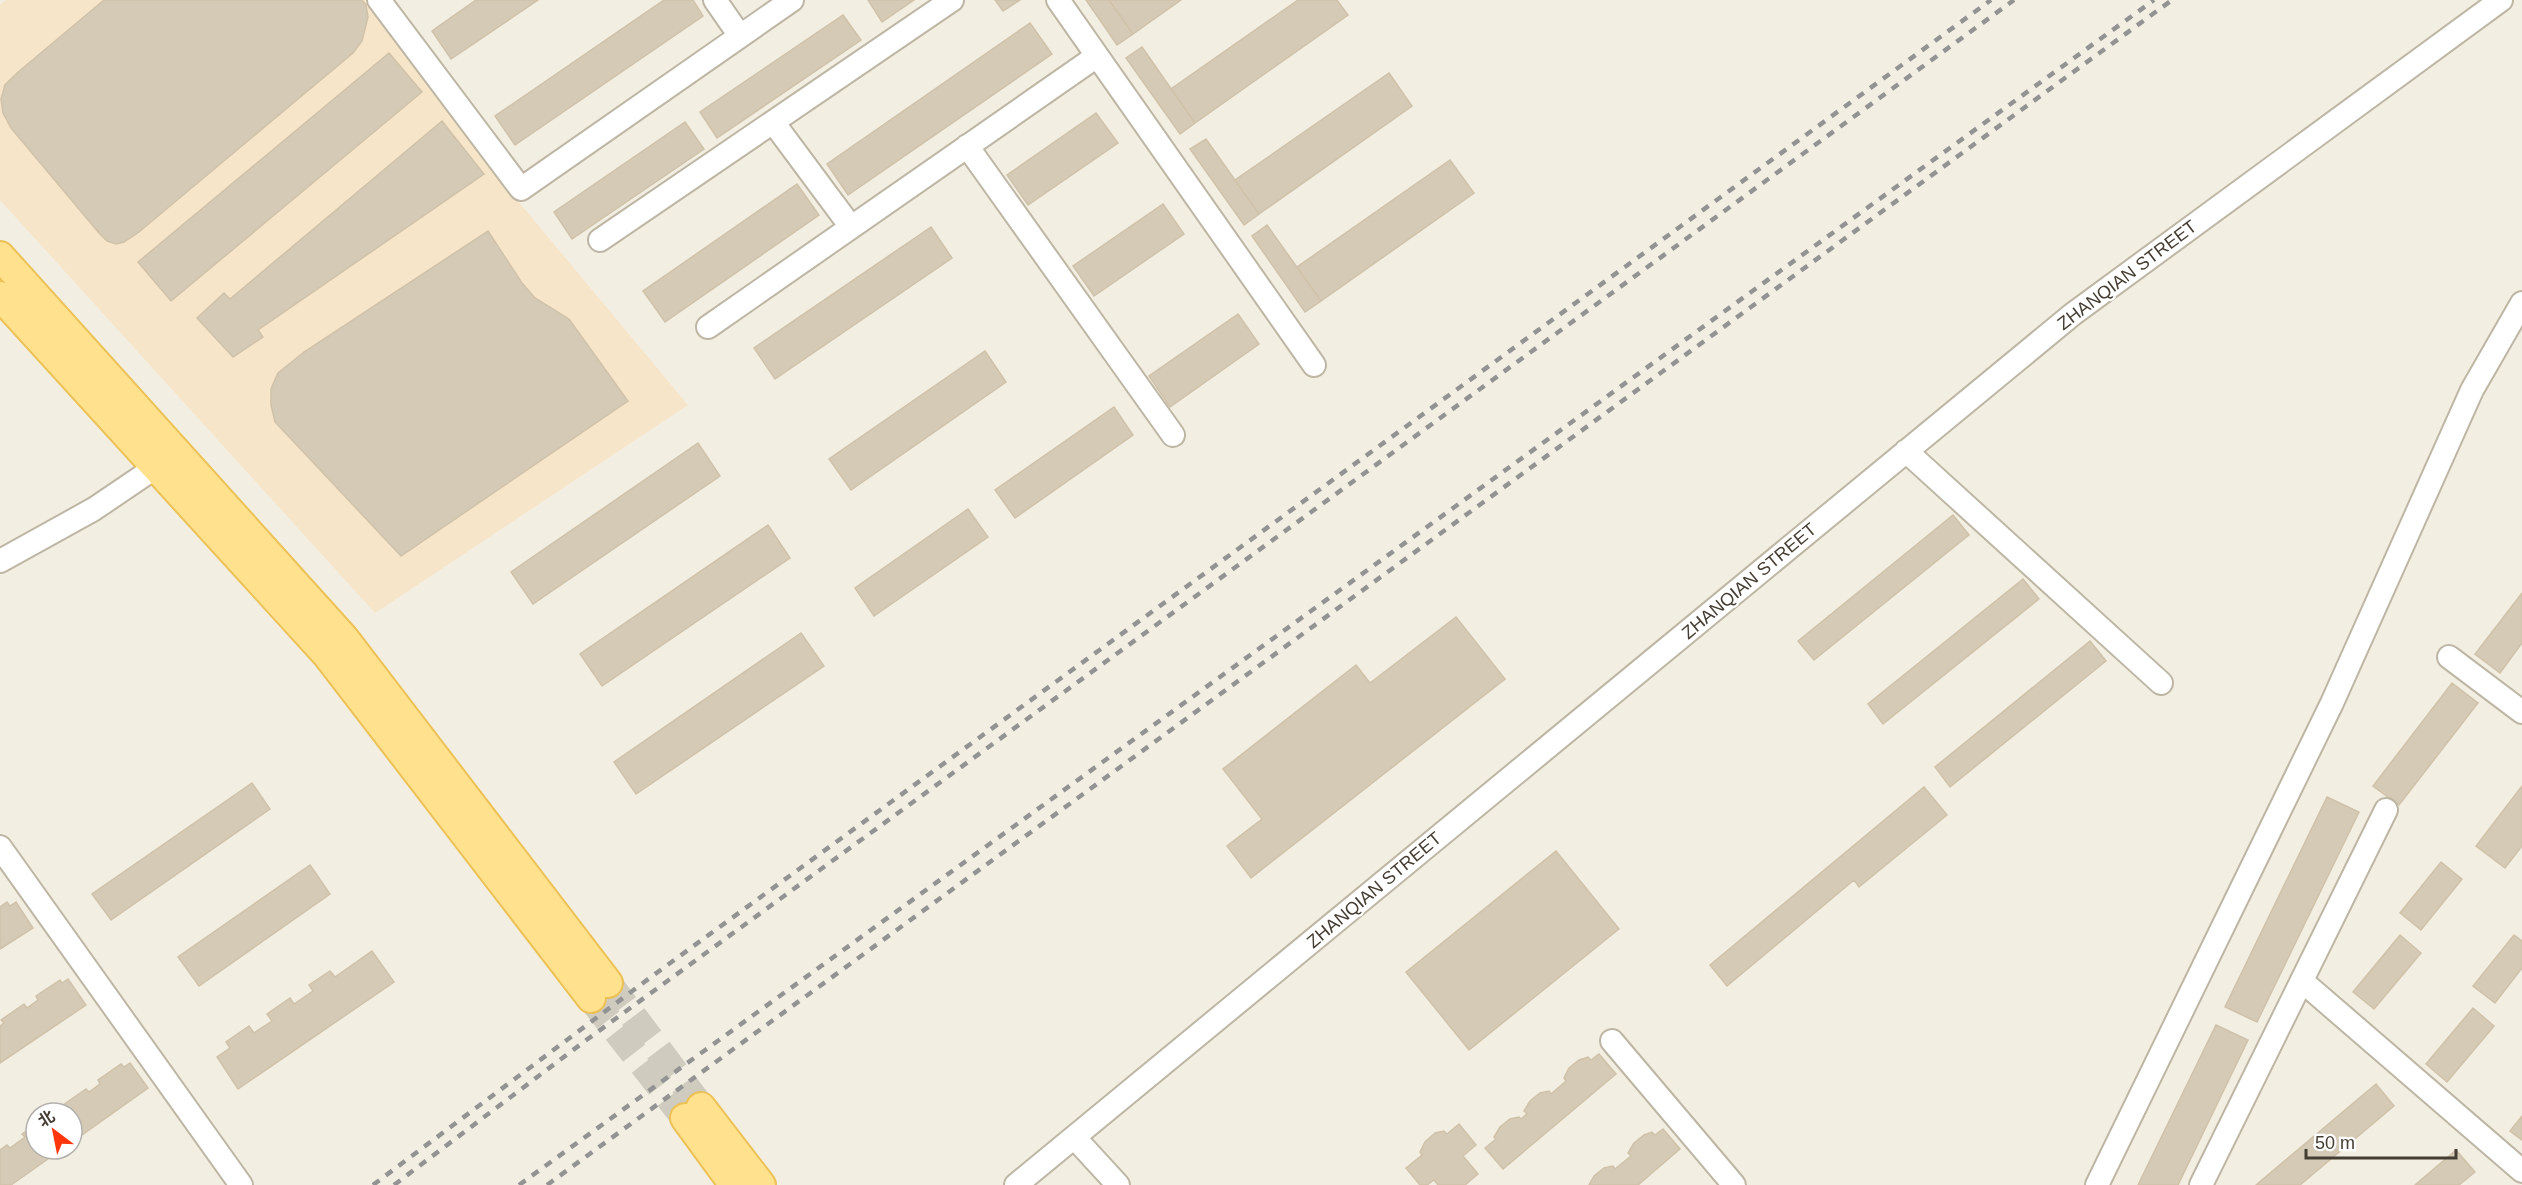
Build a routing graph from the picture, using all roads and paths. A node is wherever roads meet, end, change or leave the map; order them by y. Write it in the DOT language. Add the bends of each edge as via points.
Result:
graph roads {
  1 [pos="715,0"];
  2 [pos="792,0"];
  3 [pos="952,0"];
  4 [pos="1058,0"];
  5 [pos="2501,0"];
  6 [pos="388,3"];
  7 [pos="740,36"];
  8 [pos="1097,56"];
  9 [pos="773,122"];
  10 [pos="966,146"];
  11 [pos="851,227"];
  12 [pos="600,240"];
  13 [pos="0,256"];
  14 [pos="0,296"];
  15 [pos="2522,303"];
  16 [pos="708,327"];
  17 [pos="1314,364"];
  18 [pos="1173,435"];
  19 [pos="1906,451"];
  20 [pos="156,467"];
  21 [pos="0,561"];
  22 [pos="2449,657"];
  23 [pos="2161,683"];
  24 [pos="2522,712"];
  25 [pos="2386,810"];
  26 [pos="0,847"];
  27 [pos="2302,981"];
  28 [pos="1612,1041"];
  29 [pos="1074,1137"];
  30 [pos="2522,1171"];
  31 [pos="241,1185"];
  32 [pos="734,1185"];
  33 [pos="761,1185"];
  34 [pos="1016,1185"];
  35 [pos="1118,1185"];
  36 [pos="1734,1185"];
  37 [pos="2097,1185"];
  38 [pos="2201,1185"];
  1 -- 7 [label="street"];
  2 -- 7 [label="street"];
  3 -- 9 [label="street"];
  4 -- 8 [label="street"];
  5 -- 19 [label="street, ZHANQIAN STREET" via="2073,314"];
  6 -- 7 [label="street" via="520,189"];
  8 -- 10 [label="street"];
  8 -- 17 [label="street"];
  9 -- 11 [label="street"];
  9 -- 12 [label="street"];
  10 -- 11 [label="street"];
  10 -- 18 [label="street"];
  11 -- 16 [label="street"];
  13 -- 20 [label="main road" via="344,638 599,990 327,655"];
  14 -- 20 [label="main road"];
  15 -- 37 [label="street" via="2472,390 2332,703"];
  19 -- 23 [label="street"];
  19 -- 29 [label="street, ZHANQIAN STREET"];
  20 -- 21 [label="street" via="94,508"];
  22 -- 24 [label="street"];
  25 -- 27 [label="street"];
  26 -- 31 [label="street"];
  27 -- 30 [label="street"];
  27 -- 38 [label="street"];
  28 -- 36 [label="street"];
  29 -- 34 [label="street, ZHANQIAN STREET"];
  29 -- 35 [label="street"];
  32 -- 33 [label="main road" via="693,1112"];
}
